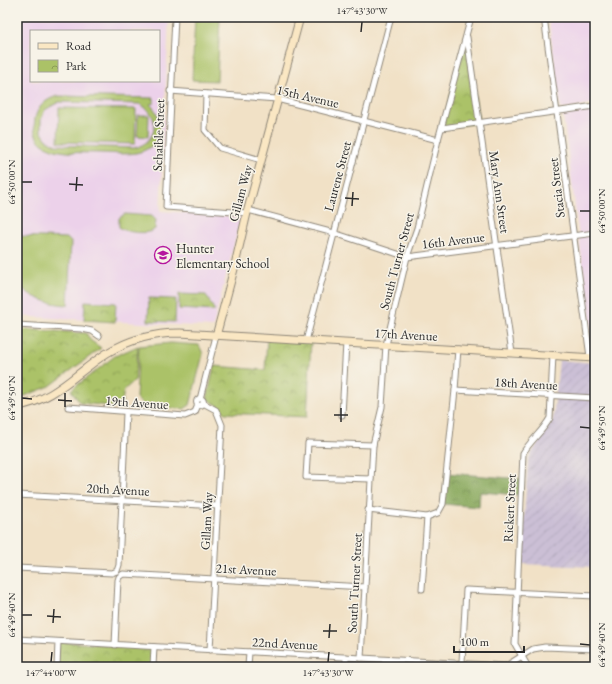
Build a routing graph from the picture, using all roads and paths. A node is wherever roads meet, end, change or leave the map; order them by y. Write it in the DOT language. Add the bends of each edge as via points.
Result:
graph roads {
  1 [pos="175,17"];
  2 [pos="300,17"];
  3 [pos="391,17"];
  4 [pos="471,17"];
  5 [pos="544,17"];
  6 [pos="466,35"];
  7 [pos="170,91"];
  8 [pos="206,94"];
  9 [pos="277,98"];
  10 [pos="595,106"];
  11 [pos="558,112"];
  12 [pos="364,120"];
  13 [pos="479,123"];
  14 [pos="442,128"];
  15 [pos="438,140"];
  16 [pos="261,160"];
  17 [pos="166,207"];
  18 [pos="247,211"];
  19 [pos="334,232"];
  20 [pos="595,233"];
  21 [pos="573,235"];
  22 [pos="497,246"];
  23 [pos="407,257"];
  24 [pos="17,325"];
  25 [pos="99,336"];
  26 [pos="216,336"];
  27 [pos="306,341"];
  28 [pos="346,343"];
  29 [pos="386,345"];
  30 [pos="458,349"];
  31 [pos="512,353"];
  32 [pos="553,355"];
  33 [pos="593,357"];
  34 [pos="455,390"];
  35 [pos="552,396"];
  36 [pos="595,398"];
  37 [pos="200,402"];
  38 [pos="17,406"];
  39 [pos="68,407"];
  40 [pos="126,413"];
  41 [pos="342,415"];
  42 [pos="373,445"];
  43 [pos="371,479"];
  44 [pos="17,495"];
  45 [pos="122,501"];
  46 [pos="218,506"];
  47 [pos="368,510"];
  48 [pos="427,517"];
  49 [pos="17,568"];
  50 [pos="214,578"];
  51 [pos="365,587"];
  52 [pos="422,589"];
  53 [pos="516,592"];
  54 [pos="595,596"];
  55 [pos="17,639"];
  56 [pos="58,642"];
  57 [pos="115,645"];
  58 [pos="154,647"];
  59 [pos="595,649"];
  60 [pos="210,650"];
  61 [pos="249,652"];
  62 [pos="521,656"];
  63 [pos="346,657"];
  64 [pos="361,658"];
  65 [pos="462,662"];
  66 [pos="440,664"];
  67 [pos="57,667"];
  68 [pos="153,667"];
  69 [pos="248,667"];
  70 [pos="346,667"];
  71 [pos="528,667"];
  1 -- 7 [label="street, Schaible Street"];
  2 -- 9 [label="street, Gillam Way"];
  3 -- 12 [label="street, Laurene Street"];
  4 -- 6 [label="street, South Turner Street"];
  5 -- 11 [label="street, Stacia Street"];
  6 -- 13 [label="street, Mary Ann Street"];
  6 -- 14 [label="street, South Turner Street"];
  7 -- 8 [label="street, 15th Avenue"];
  7 -- 17 [label="street, Schaible Street"];
  8 -- 9 [label="street, 15th Avenue"];
  8 -- 16 [label="street" via="205,130 220,148"];
  9 -- 12 [label="street, 15th Avenue"];
  9 -- 16 [label="street, Gillam Way"];
  10 -- 11 [label="street"];
  11 -- 13 [label="street"];
  11 -- 21 [label="street, Stacia Street"];
  12 -- 15 [label="street, 15th Avenue"];
  12 -- 19 [label="street, Laurene Street"];
  13 -- 14 [label="street"];
  13 -- 22 [label="street, Mary Ann Street"];
  14 -- 15 [label="street, South Turner Street"];
  15 -- 23 [label="street, South Turner Street" via="417,228"];
  16 -- 18 [label="street, Gillam Way"];
  17 -- 18 [label="street, 16th Avenue"];
  18 -- 19 [label="street, 16th Avenue"];
  18 -- 26 [label="street, Gillam Way"];
  19 -- 23 [label="street, 16th Avenue"];
  19 -- 27 [label="street, Laurene Street"];
  20 -- 21 [label="street, 16th Avenue"];
  21 -- 22 [label="street, 16th Avenue"];
  21 -- 33 [label="street, Stacia Street"];
  22 -- 23 [label="street, 16th Avenue"];
  22 -- 31 [label="street, Mary Ann Street"];
  23 -- 29 [label="street, South Turner Street"];
  24 -- 25 [label="street" via="84,329"];
  26 -- 27 [label="street, 17th Avenue"];
  26 -- 37 [label="street, Gillam Way"];
  26 -- 38 [label="street, 17th Avenue" via="167,333 136,339 106,354 56,391"];
  27 -- 28 [label="street, 17th Avenue"];
  28 -- 29 [label="street, 17th Avenue"];
  28 -- 41 [label="street"];
  29 -- 30 [label="street, 17th Avenue"];
  29 -- 42 [label="street, South Turner Street" via="382,407"];
  30 -- 31 [label="street, 17th Avenue"];
  30 -- 34 [label="street"];
  31 -- 32 [label="street, 17th Avenue"];
  32 -- 33 [label="street, 17th Avenue"];
  32 -- 35 [label="street, Rickert Street"];
  34 -- 35 [label="street, 18th Avenue"];
  34 -- 48 [label="street" via="443,504 438,513"];
  35 -- 36 [label="street, 18th Avenue"];
  35 -- 53 [label="street, Rickert Street" via="550,418 523,453"];
  37 -- 40 [label="street, 19th Avenue" via="195,412 187,416"];
  37 -- 46 [label="street, Gillam Way" via="216,410 222,423"];
  39 -- 40 [label="street, 19th Avenue"];
  40 -- 45 [label="street"];
  42 -- 43 [label="street, South Turner Street"];
  42 -- 43 [label="street" via="308,443 306,477"];
  43 -- 47 [label="street, South Turner Street"];
  44 -- 45 [label="street, 20th Avenue"];
  45 -- 46 [label="street, 20th Avenue"];
  45 -- 49 [label="street" via="117,571 112,573"];
  46 -- 50 [label="street, Gillam Way"];
  47 -- 48 [label="street"];
  47 -- 51 [label="street, South Turner Street"];
  48 -- 52 [label="street"];
  50 -- 51 [label="street, 21st Avenue"];
  50 -- 57 [label="street, 21st Avenue" via="127,574 119,576"];
  50 -- 60 [label="street, Gillam Way"];
  51 -- 64 [label="street, South Turner Street"];
  53 -- 54 [label="street"];
  53 -- 62 [label="street, Rickert Street" via="515,644"];
  53 -- 65 [label="street" via="466,590"];
  55 -- 56 [label="street, 22nd Avenue"];
  56 -- 57 [label="street, 22nd Avenue"];
  56 -- 67 [label="street"];
  57 -- 58 [label="street, 22nd Avenue"];
  58 -- 60 [label="street, 22nd Avenue"];
  58 -- 68 [label="street"];
  59 -- 62 [label="street, 22nd Avenue" via="545,647 533,649"];
  60 -- 61 [label="street, 22nd Avenue"];
  61 -- 63 [label="street, 22nd Avenue"];
  61 -- 69 [label="street"];
  62 -- 65 [label="street, 22nd Avenue" via="506,666"];
  62 -- 71 [label="street, Rickert Street"];
  63 -- 64 [label="street, 22nd Avenue"];
  63 -- 70 [label="street"];
  64 -- 66 [label="street, 22nd Avenue"];
  65 -- 66 [label="street, 22nd Avenue"];
}
